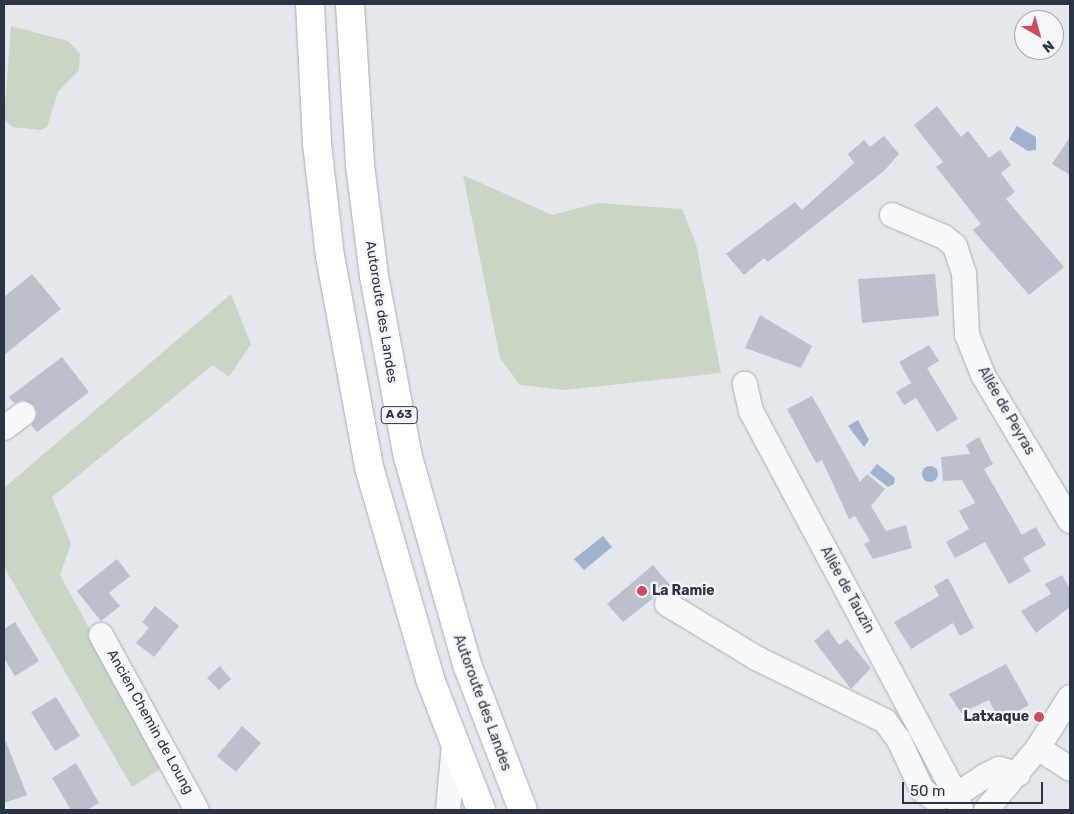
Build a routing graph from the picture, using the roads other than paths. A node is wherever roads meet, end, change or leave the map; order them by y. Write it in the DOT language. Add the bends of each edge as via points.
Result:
graph roads {
  1 [pos="310,4"];
  2 [pos="350,4"];
  3 [pos="892,215"];
  4 [pos="745,384"];
  5 [pos="23,414"];
  6 [pos="4,428"];
  7 [pos="1070,521"];
  8 [pos="667,604"];
  9 [pos="101,635"];
  10 [pos="1070,696"];
  11 [pos="454,744"];
  12 [pos="1038,748"];
  13 [pos="1070,769"];
  14 [pos="1018,774"];
  15 [pos="959,803"];
  16 [pos="197,810"];
  17 [pos="448,810"];
  18 [pos="481,810"];
  19 [pos="523,810"];
  20 [pos="986,810"];
  1 -- 11 [label="highway, A 63" via="317,144 347,361 398,574"];
  2 -- 19 [label="highway, Autoroute des Landes / A 63" via="360,165 374,276 408,457 468,667"];
  3 -- 7 [label="street, Allée de Peyras" via="944,237 955,246 964,272 967,335 983,375"];
  4 -- 15 [label="street, Allée de Tauzin" via="751,411"];
  5 -- 6 [label="street"];
  8 -- 15 [label="street" via="756,658 885,721 899,740 922,790 933,798"];
  9 -- 16 [label="street, Ancien Chemin de Loung"];
  10 -- 12 [label="street"];
  11 -- 17 [label="street"];
  11 -- 18 [label="highway, A 63"];
  12 -- 13 [label="street"];
  12 -- 14 [label="street"];
  14 -- 15 [label="street" via="999,769"];
  14 -- 20 [label="street"];
}
